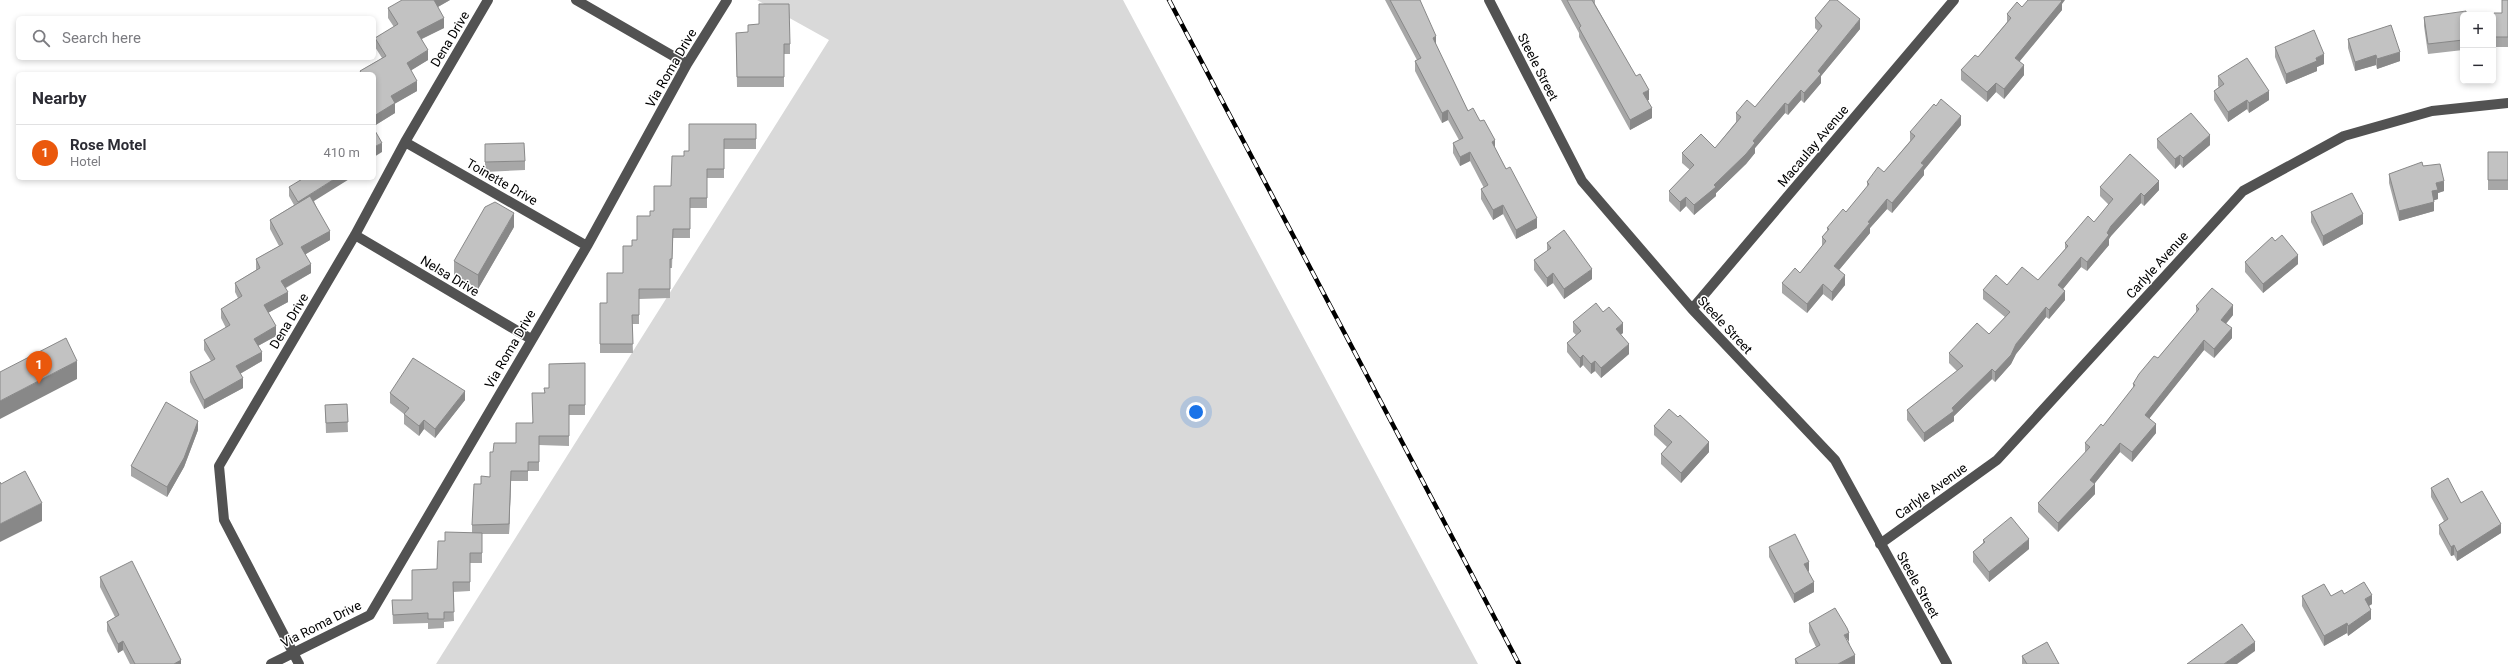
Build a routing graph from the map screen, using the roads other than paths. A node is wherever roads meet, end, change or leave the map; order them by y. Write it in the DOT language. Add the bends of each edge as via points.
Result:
graph roads {
  1 [pos="488,0"];
  2 [pos="576,0"];
  3 [pos="727,0"];
  4 [pos="1489,0"];
  5 [pos="1954,0"];
  6 [pos="687,64"];
  7 [pos="2508,103"];
  8 [pos="405,142"];
  9 [pos="355,235"];
  10 [pos="587,246"];
  11 [pos="1692,309"];
  12 [pos="531,339"];
  13 [pos="1880,544"];
  14 [pos="293,652"];
  15 [pos="271,664"];
  16 [pos="299,664"];
  17 [pos="1946,664"];
  1 -- 8 [label="street, Dena Drive"];
  2 -- 6 [label="street"];
  3 -- 6 [label="street, Via Roma Drive"];
  4 -- 11 [label="street, Steele Street" via="1582,181"];
  5 -- 11 [label="street, Macaulay Avenue"];
  6 -- 10 [label="street, Via Roma Drive"];
  7 -- 13 [label="street, Carlyle Avenue" via="2432,111 2344,136 2243,191 1997,460"];
  8 -- 9 [label="street, Dena Drive"];
  8 -- 10 [label="street, Toinette Drive"];
  9 -- 12 [label="street, Nelsa Drive"];
  9 -- 14 [label="street, Dena Drive" via="219,466 224,520"];
  10 -- 12 [label="street, Via Roma Drive"];
  11 -- 13 [label="street, Steele Street" via="1835,460"];
  12 -- 14 [label="street, Via Roma Drive" via="370,615"];
  13 -- 17 [label="street, Steele Street"];
  14 -- 15 [label="street, Via Roma Drive"];
  14 -- 16 [label="street, Dena Drive"];
}
